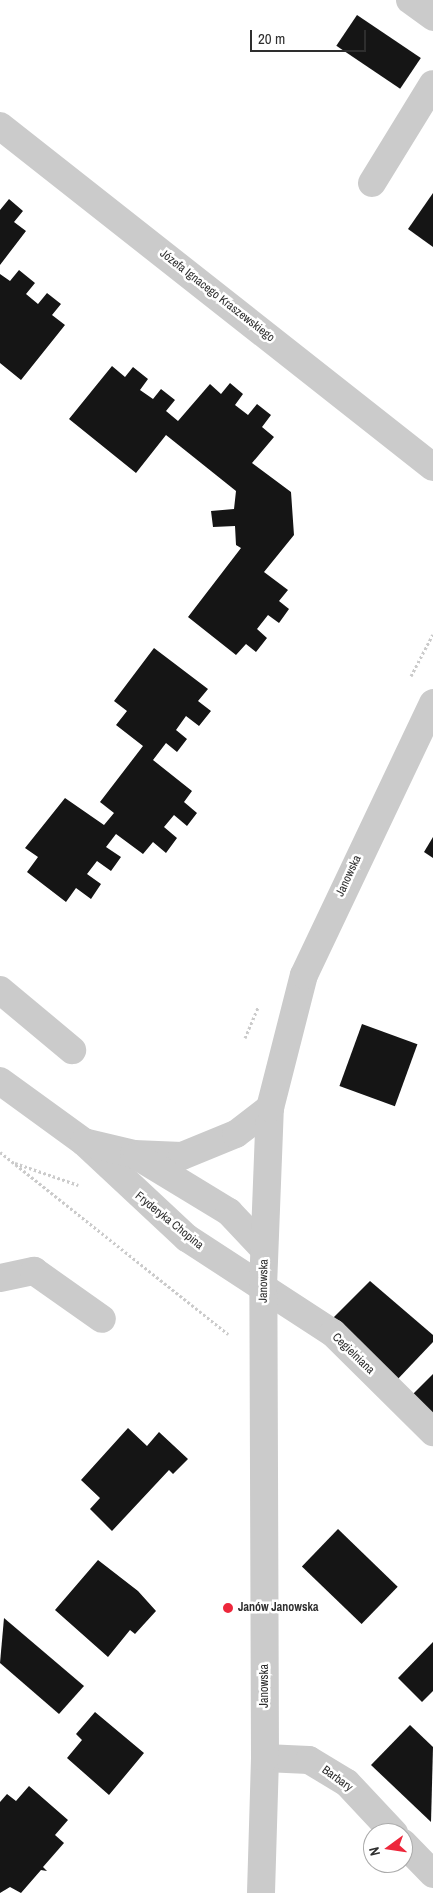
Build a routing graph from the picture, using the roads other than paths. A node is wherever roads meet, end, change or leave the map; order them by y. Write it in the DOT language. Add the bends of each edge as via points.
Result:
graph roads {
  1 [pos="410,0"];
  2 [pos="433,17"];
  3 [pos="433,84"];
  4 [pos="0,126"];
  5 [pos="372,183"];
  6 [pos="433,467"];
  7 [pos="433,703"];
  8 [pos="0,990"];
  9 [pos="72,1050"];
  10 [pos="0,1081"];
  11 [pos="270,1108"];
  12 [pos="84,1142"];
  13 [pos="134,1154"];
  14 [pos="264,1250"];
  15 [pos="0,1278"];
  16 [pos="263,1287"];
  17 [pos="102,1318"];
  18 [pos="433,1432"];
  19 [pos="265,1758"];
  20 [pos="385,1823"];
  21 [pos="413,1853"];
  22 [pos="433,1874"];
  23 [pos="261,1893"];
  1 -- 2 [label="street"];
  3 -- 5 [label="street"];
  4 -- 6 [label="street, Józefa Ignacego Kraszewskiego"];
  7 -- 11 [label="street, Janowska" via="304,975"];
  8 -- 9 [label="street"];
  10 -- 12 [label="street, Fryderyka Chopina"];
  11 -- 13 [label="street, Fryderyka Chopina" via="236,1134 182,1156"];
  11 -- 14 [label="street, Janowska"];
  12 -- 13 [label="street, Fryderyka Chopina"];
  12 -- 16 [label="street, Fryderyka Chopina" via="165,1221"];
  13 -- 14 [label="street, Fryderyka Chopina" via="229,1212"];
  14 -- 16 [label="street, Janowska"];
  15 -- 17 [label="street" via="34,1271"];
  16 -- 18 [label="street, Cegielniana" via="333,1333"];
  16 -- 19 [label="street, Janowska"];
  19 -- 20 [label="street, Barbary" via="309,1760 347,1783"];
  19 -- 23 [label="street, Janowska"];
  21 -- 22 [label="street"];
}
